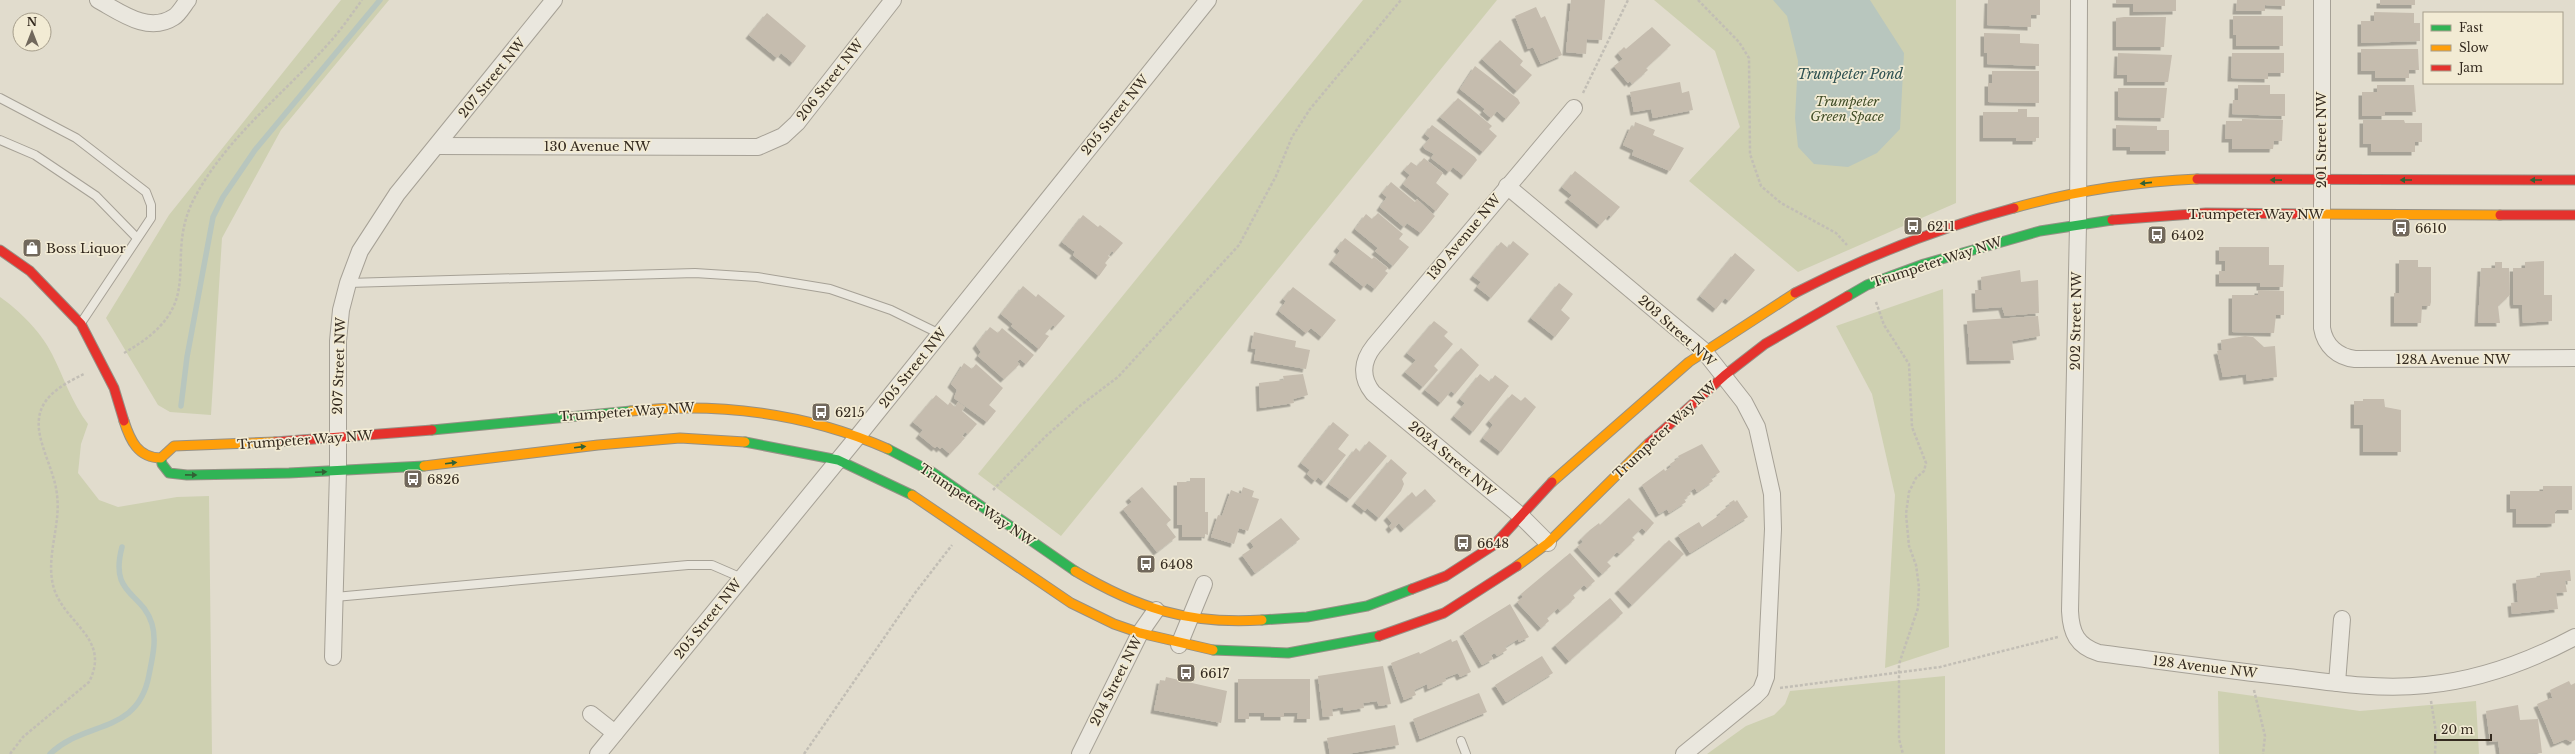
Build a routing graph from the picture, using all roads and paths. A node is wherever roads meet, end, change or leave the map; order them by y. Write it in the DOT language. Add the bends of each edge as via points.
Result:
graph roads {
  1 [pos="98,0"];
  2 [pos="188,0"];
  3 [pos="362,0"];
  4 [pos="554,0"];
  5 [pos="893,0"];
  6 [pos="1208,0"];
  7 [pos="1401,0"];
  8 [pos="1628,0"];
  9 [pos="1698,0"];
  10 [pos="2080,0"];
  11 [pos="2322,0"];
  12 [pos="0,98"];
  13 [pos="1574,108"];
  14 [pos="0,140"];
  15 [pos="437,146"];
  16 [pos="758,147"];
  17 [pos="2575,180"];
  18 [pos="2321,181"];
  19 [pos="1507,186"];
  20 [pos="2078,192"];
  21 [pos="2321,214"];
  22 [pos="2575,215"];
  23 [pos="2078,225"];
  24 [pos="137,238"];
  25 [pos="0,250"];
  26 [pos="1850,250"];
  27 [pos="348,283"];
  28 [pos="1875,300"];
  29 [pos="81,324"];
  30 [pos="940,334"];
  31 [pos="2332,350"];
  32 [pos="1704,351"];
  33 [pos="124,353"];
  34 [pos="2575,358"];
  35 [pos="91,370"];
  36 [pos="1364,370"];
  37 [pos="1725,375"];
  38 [pos="858,436"];
  39 [pos="336,439"];
  40 [pos="162,458"];
  41 [pos="838,460"];
  42 [pos="338,471"];
  43 [pos="990,494"];
  44 [pos="1521,516"];
  45 [pos="954,542"];
  46 [pos="1548,544"];
  47 [pos="742,578"];
  48 [pos="1204,584"];
  49 [pos="335,597"];
  50 [pos="1156,610"];
  51 [pos="1191,618"];
  52 [pos="2342,619"];
  53 [pos="1140,633"];
  54 [pos="2075,637"];
  55 [pos="2575,637"];
  56 [pos="1179,645"];
  57 [pos="333,657"];
  58 [pos="1899,672"];
  59 [pos="2250,673"];
  60 [pos="2337,683"];
  61 [pos="2428,685"];
  62 [pos="1761,690"];
  63 [pos="591,714"];
  64 [pos="615,733"];
  65 [pos="1461,741"];
  66 [pos="10,754"];
  67 [pos="598,754"];
  68 [pos="804,754"];
  69 [pos="1080,754"];
  70 [pos="1466,754"];
  71 [pos="1684,754"];
  72 [pos="1903,754"];
  73 [pos="2263,754"];
  74 [pos="2435,754"];
  1 -- 2 [label="street" via="140,22 154,24 174,17"];
  3 -- 33 [label="path" via="330,43 233,140 208,176 195,196 185,222 180,284 173,310 157,330"];
  4 -- 15 [label="street, 207 Street NW"];
  5 -- 16 [label="street, 206 Street NW" via="797,123 783,136"];
  6 -- 30 [label="street, 205 Street NW"];
  7 -- 43 [label="path" via="1310,109 1292,137 1276,176 1239,245 1118,377 1046,436"];
  8 -- 13 [label="path" via="1591,81"];
  9 -- 26 [label="path" via="1739,42 1750,58 1750,154 1761,186 1781,203 1836,233"];
  10 -- 20 [label="street, 202 Street NW"];
  11 -- 18 [label="street, 201 Street NW"];
  12 -- 24 [label="lane" via="76,138 146,192 151,205 151,218"];
  13 -- 19 [label="street, 130 Avenue NW"];
  14 -- 24 [label="lane" via="35,155 96,196"];
  15 -- 16 [label="street, 130 Avenue NW"];
  15 -- 27 [label="street, 207 Street NW" via="381,216 360,251"];
  17 -- 18 [label="street, Trumpeter Way NW, one-way"];
  18 -- 20 [label="street, Trumpeter Way NW, one-way" via="2196,179"];
  18 -- 21 [label="street, 201 Street NW"];
  19 -- 32 [label="street, 203 Street NW"];
  19 -- 36 [label="street, 130 Avenue NW" via="1374,346 1368,354"];
  20 -- 23 [label="street, 202 Street NW"];
  20 -- 32 [label="street, Trumpeter Way NW" via="1972,219 1856,262 1792,294"];
  21 -- 22 [label="street, Trumpeter Way NW"];
  21 -- 23 [label="street, Trumpeter Way NW" via="2160,215"];
  21 -- 31 [label="street, 201 Street NW" via="2322,328"];
  23 -- 37 [label="street, Trumpeter Way NW" via="2040,231 1989,245 1867,285 1765,344"];
  23 -- 54 [label="street, 202 Street NW" via="2070,611"];
  24 -- 29 [label="lane"];
  25 -- 29 [label="street" via="30,271"];
  27 -- 30 [label="lane" via="695,273 757,277 830,289 891,310"];
  27 -- 39 [label="street, 207 Street NW" via="341,310 338,342"];
  28 -- 58 [label="path" via="1884,325 1909,364 1912,427 1926,463 1924,471 1916,478 1909,492 1906,514 1909,546 1916,565 1919,587 1918,608 1899,664"];
  29 -- 40 [label="street" via="114,388 128,435 137,450 152,458"];
  30 -- 38 [label="street, 205 Street NW"];
  31 -- 34 [label="street, 128A Avenue NW" via="2347,358 2356,359"];
  32 -- 37 [label="street, 203 Street NW"];
  32 -- 44 [label="street, Trumpeter Way NW" via="1562,472"];
  35 -- 66 [label="path" via="57,388 42,408 39,419 40,433 58,496 52,548 53,586 60,602 94,647 96,670 89,682 23,737"];
  36 -- 44 [label="street, 203A Street NW" via="1364,379 1373,393"];
  37 -- 46 [label="street, Trumpeter Way NW" via="1650,442"];
  37 -- 62 [label="street, 203 Street NW" via="1744,402 1756,427 1772,494 1768,665"];
  38 -- 39 [label="street, Trumpeter Way NW" via="793,418 746,410 669,407"];
  38 -- 41 [label="street, 205 Street NW"];
  38 -- 50 [label="street, Trumpeter Way NW" via="932,472 1059,561 1106,589"];
  39 -- 40 [label="street, Trumpeter Way NW" via="174,446"];
  39 -- 42 [label="street, 207 Street NW"];
  40 -- 42 [label="street, Trumpeter Way NW, one-way" via="162,464 169,473 187,475"];
  42 -- 41 [label="street, Trumpeter Way NW, one-way" via="434,465 598,444 680,438 745,442"];
  41 -- 47 [label="street, 205 Street NW"];
  41 -- 53 [label="street, Trumpeter Way NW" via="903,489 1071,603 1114,624"];
  42 -- 49 [label="street, 207 Street NW"];
  44 -- 46 [label="street, 203A Street NW"];
  44 -- 51 [label="street, Trumpeter Way NW" via="1494,545 1446,576 1367,606 1307,617 1246,621"];
  45 -- 68 [label="path" via="915,592"];
  46 -- 56 [label="street, Trumpeter Way NW" via="1444,613 1379,636 1288,653 1204,650"];
  47 -- 49 [label="lane" via="712,565 688,565"];
  47 -- 64 [label="street, 205 Street NW"];
  48 -- 51 [label="street"];
  49 -- 57 [label="street, 207 Street NW"];
  50 -- 51 [label="street, Trumpeter Way NW"];
  50 -- 53 [label="street, 204 Street NW"];
  51 -- 56 [label="street"];
  52 -- 60 [label="street"];
  53 -- 56 [label="street, Trumpeter Way NW"];
  53 -- 69 [label="street, 204 Street NW"];
  54 -- 58 [label="path" via="1940,666"];
  54 -- 59 [label="street, 128 Avenue NW" via="2083,646 2099,653"];
  55 -- 61 [label="street, 128 Avenue NW" via="2543,654 2490,672"];
  58 -- 62 [label="path"];
  58 -- 72 [label="path" via="1899,739"];
  59 -- 60 [label="street, 128 Avenue NW"];
  59 -- 73 [label="path" via="2265,736"];
  60 -- 61 [label="street, 128 Avenue NW" via="2388,687"];
  61 -- 74 [label="path" via="2436,732"];
  62 -- 71 [label="street"];
  63 -- 64 [label="street"];
  64 -- 67 [label="street, 205 Street NW"];
  65 -- 70 [label="lane"];
}
